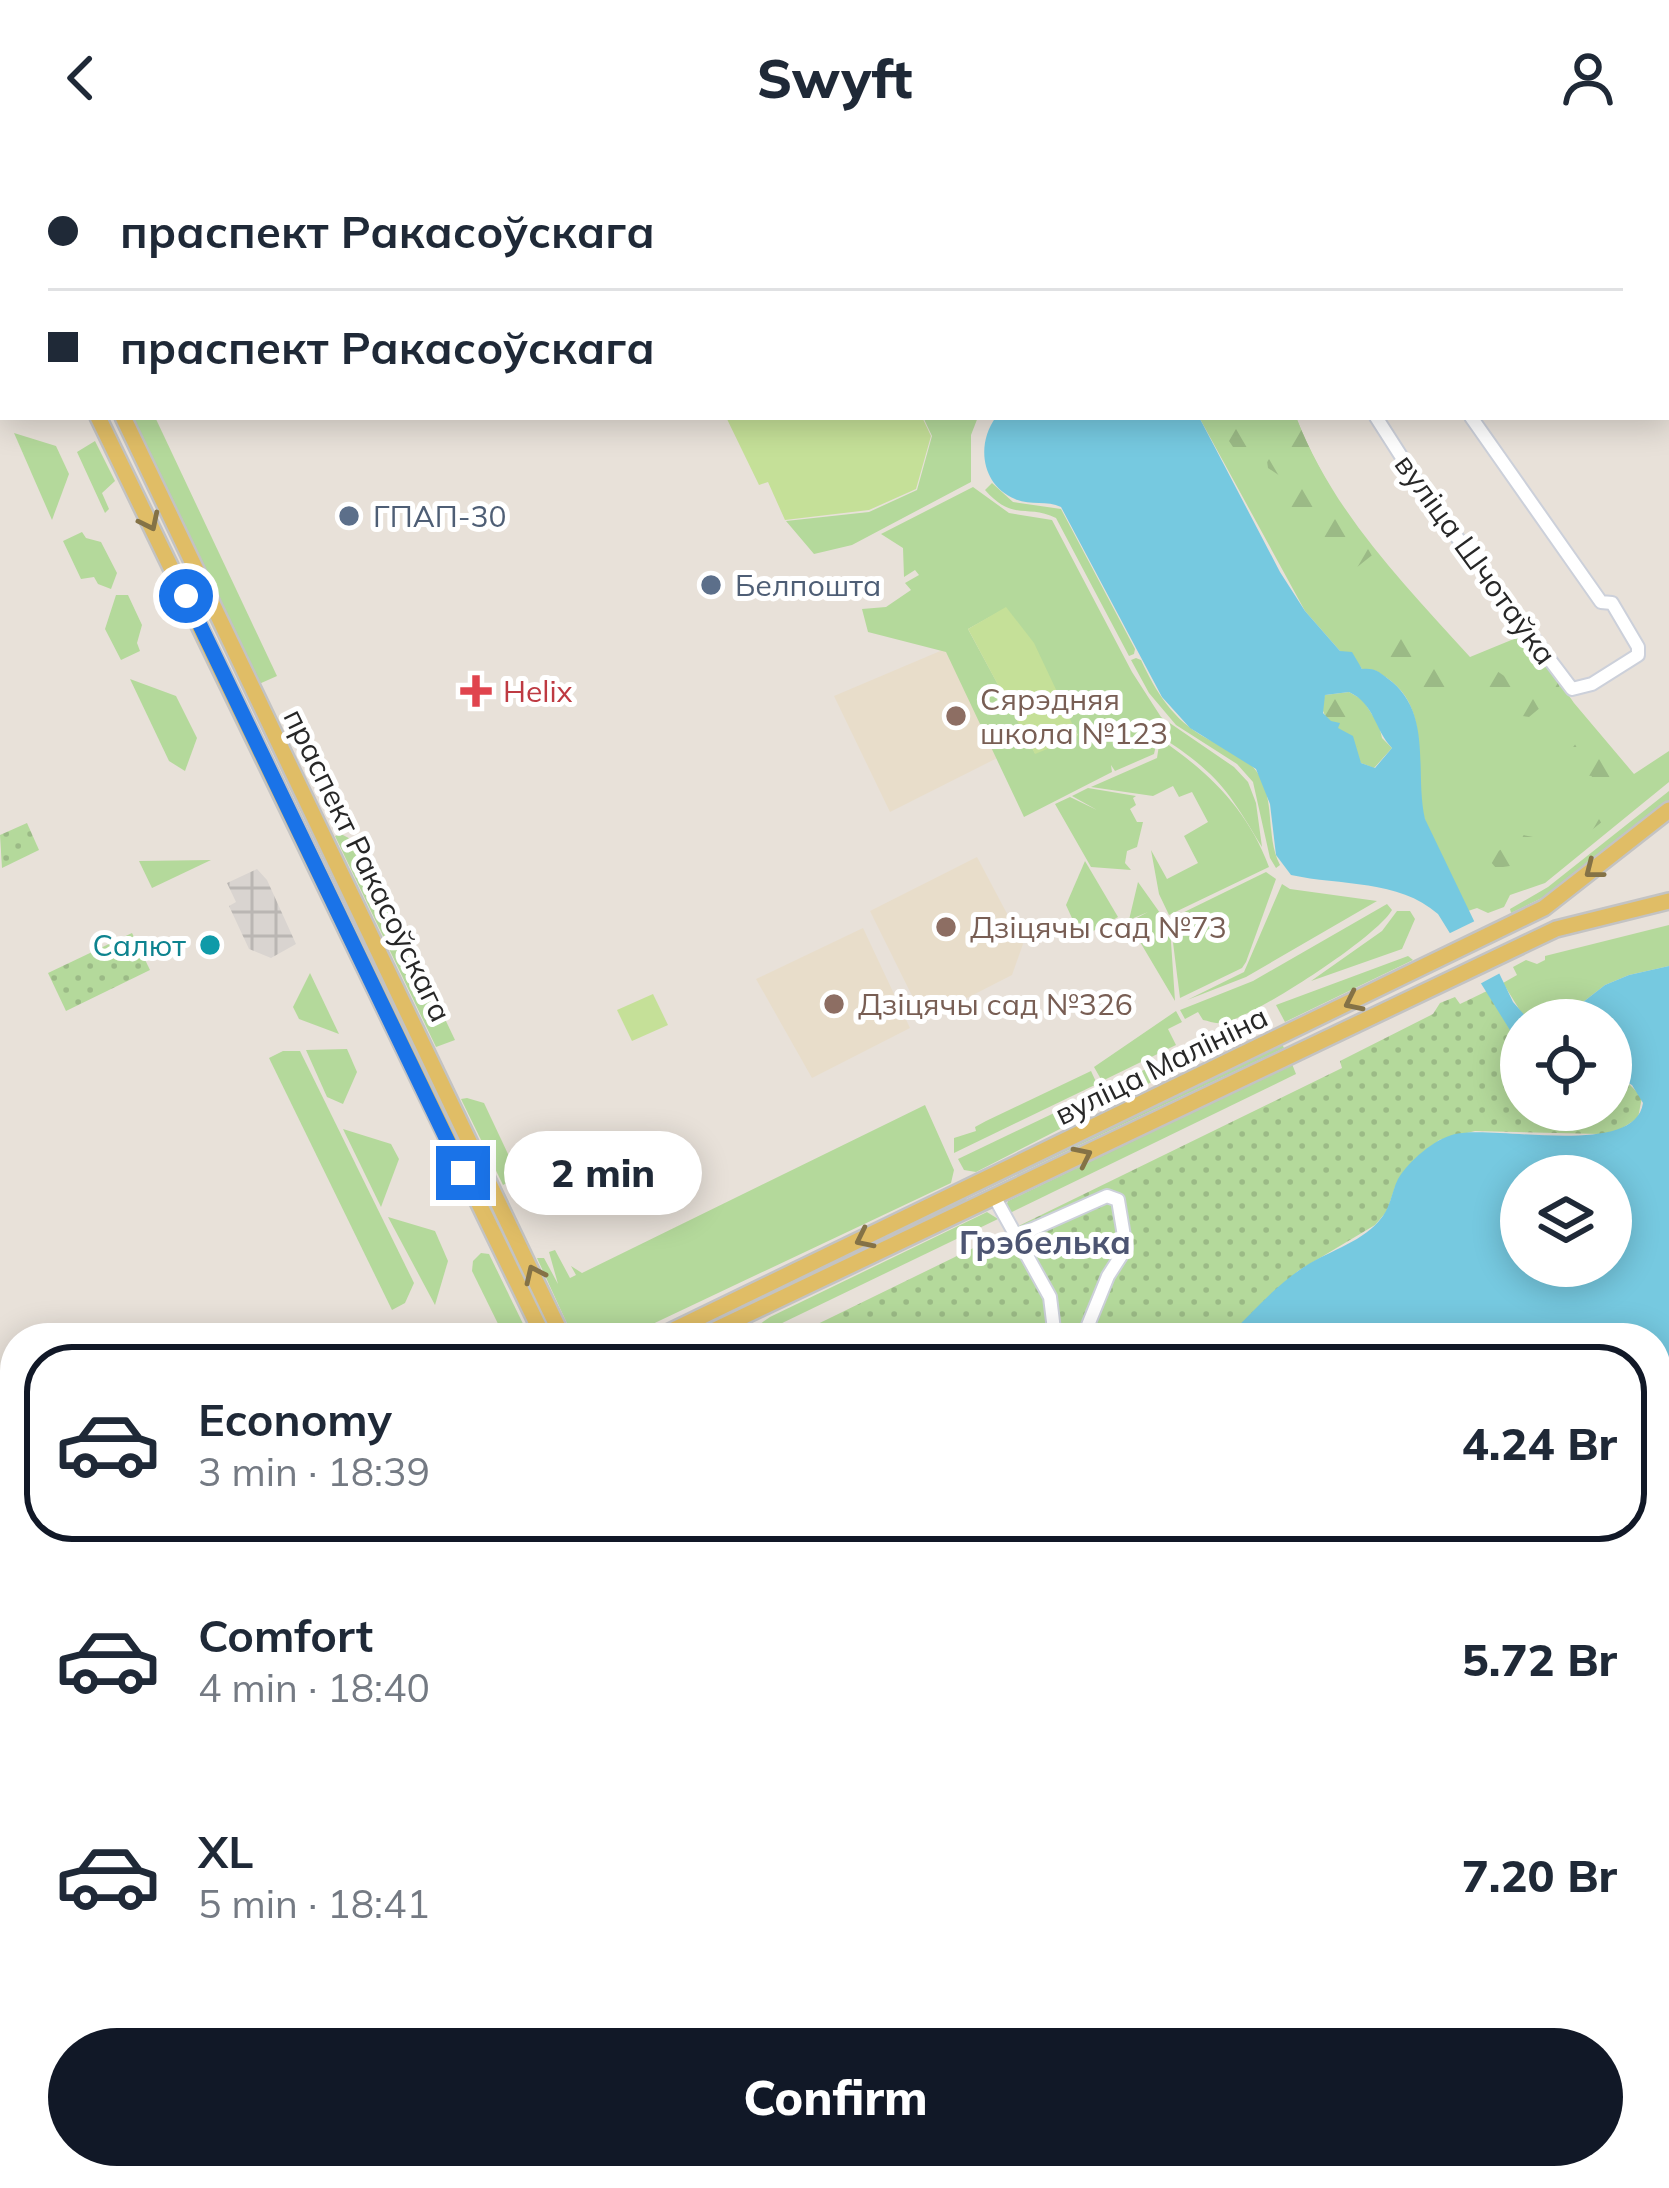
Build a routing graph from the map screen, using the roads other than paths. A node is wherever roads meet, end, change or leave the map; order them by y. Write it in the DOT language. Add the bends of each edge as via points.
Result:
graph roads {
  1 [pos="99,420"];
  2 [pos="124,420"];
  3 [pos="1378,420"];
  4 [pos="1473,420"];
  5 [pos="1669,810"];
  6 [pos="1669,901"];
  7 [pos="969,1189"];
  8 [pos="995,1198"];
  9 [pos="978,1206"];
  10 [pos="1017,1236"];
  11 [pos="537,1323"];
  12 [pos="556,1323"];
  13 [pos="688,1323"];
  14 [pos="730,1323"];
  15 [pos="1053,1323"];
  16 [pos="1089,1323"];
  1 -- 11 [label="main road, праспект Ракасоўскага, one-way"];
  12 -- 2 [label="main road, праспект Ракасоўскага, one-way"];
  3 -- 4 [label="street, вуліца Шчотаўка" via="1572,689 1592,684 1638,655 1638,647"];
  5 -- 7 [label="main road, вуліца Малініна, one-way" via="1548,905"];
  8 -- 6 [label="main road, вуліца Малініна, one-way" via="1556,929"];
  7 -- 9 [label="main road"];
  7 -- 13 [label="main road, вуліца Малініна, one-way"];
  8 -- 9 [label="main road, вуліца Малініна"];
  8 -- 10 [label="street"];
  9 -- 14 [label="main road, вуліца Малініна"];
  10 -- 15 [label="street" via="1050,1297"];
  10 -- 16 [label="street" via="1107,1196 1118,1200 1126,1248"];
}
